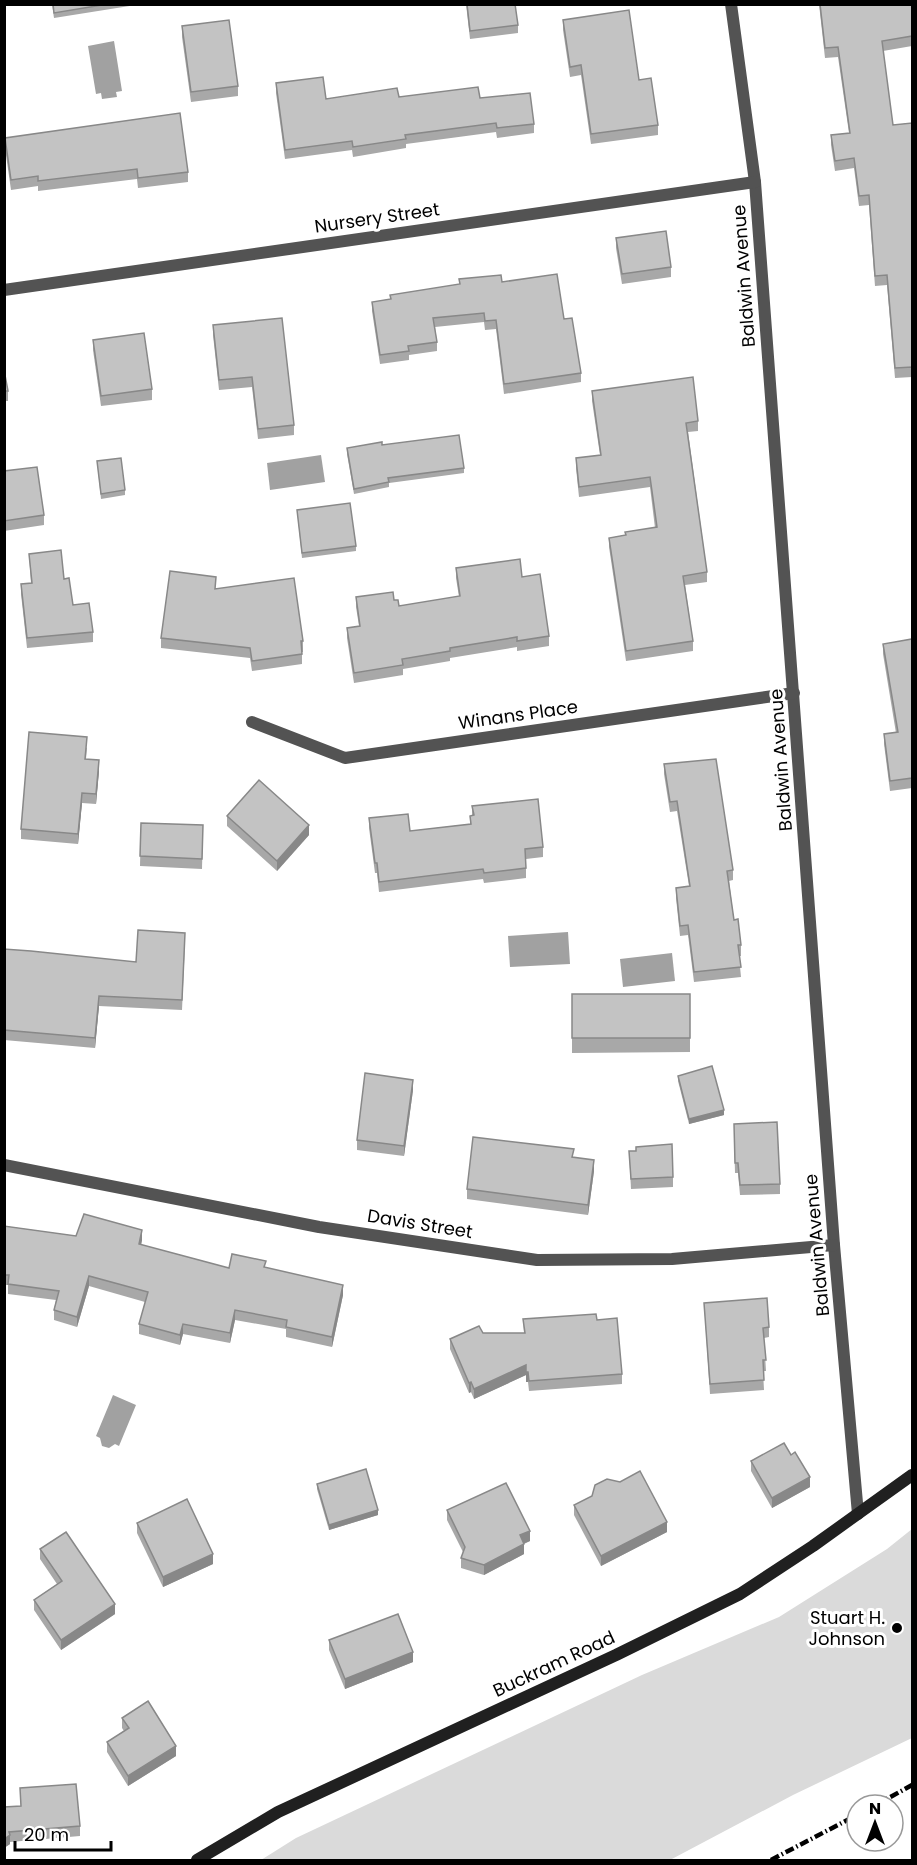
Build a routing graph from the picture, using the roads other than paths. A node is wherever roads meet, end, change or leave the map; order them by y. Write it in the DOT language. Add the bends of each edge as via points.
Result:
graph roads {
  1 [pos="731,4"];
  2 [pos="755,182"];
  3 [pos="4,290"];
  4 [pos="794,693"];
  5 [pos="252,722"];
  6 [pos="4,1166"];
  7 [pos="834,1245"];
  8 [pos="912,1475"];
  9 [pos="858,1514"];
  10 [pos="197,1860"];
  1 -- 2 [label="street, Baldwin Avenue"];
  2 -- 3 [label="street, Nursery Street"];
  2 -- 4 [label="street, Baldwin Avenue"];
  4 -- 5 [label="street, Winans Place" via="345,758"];
  4 -- 7 [label="street, Baldwin Avenue"];
  6 -- 7 [label="street, Davis Street" via="319,1227 537,1260 672,1259"];
  7 -- 9 [label="street, Baldwin Avenue"];
  8 -- 9 [label="main road, Buckram Road"];
  9 -- 10 [label="main road, Buckram Road" via="740,1594 278,1812"];
}
